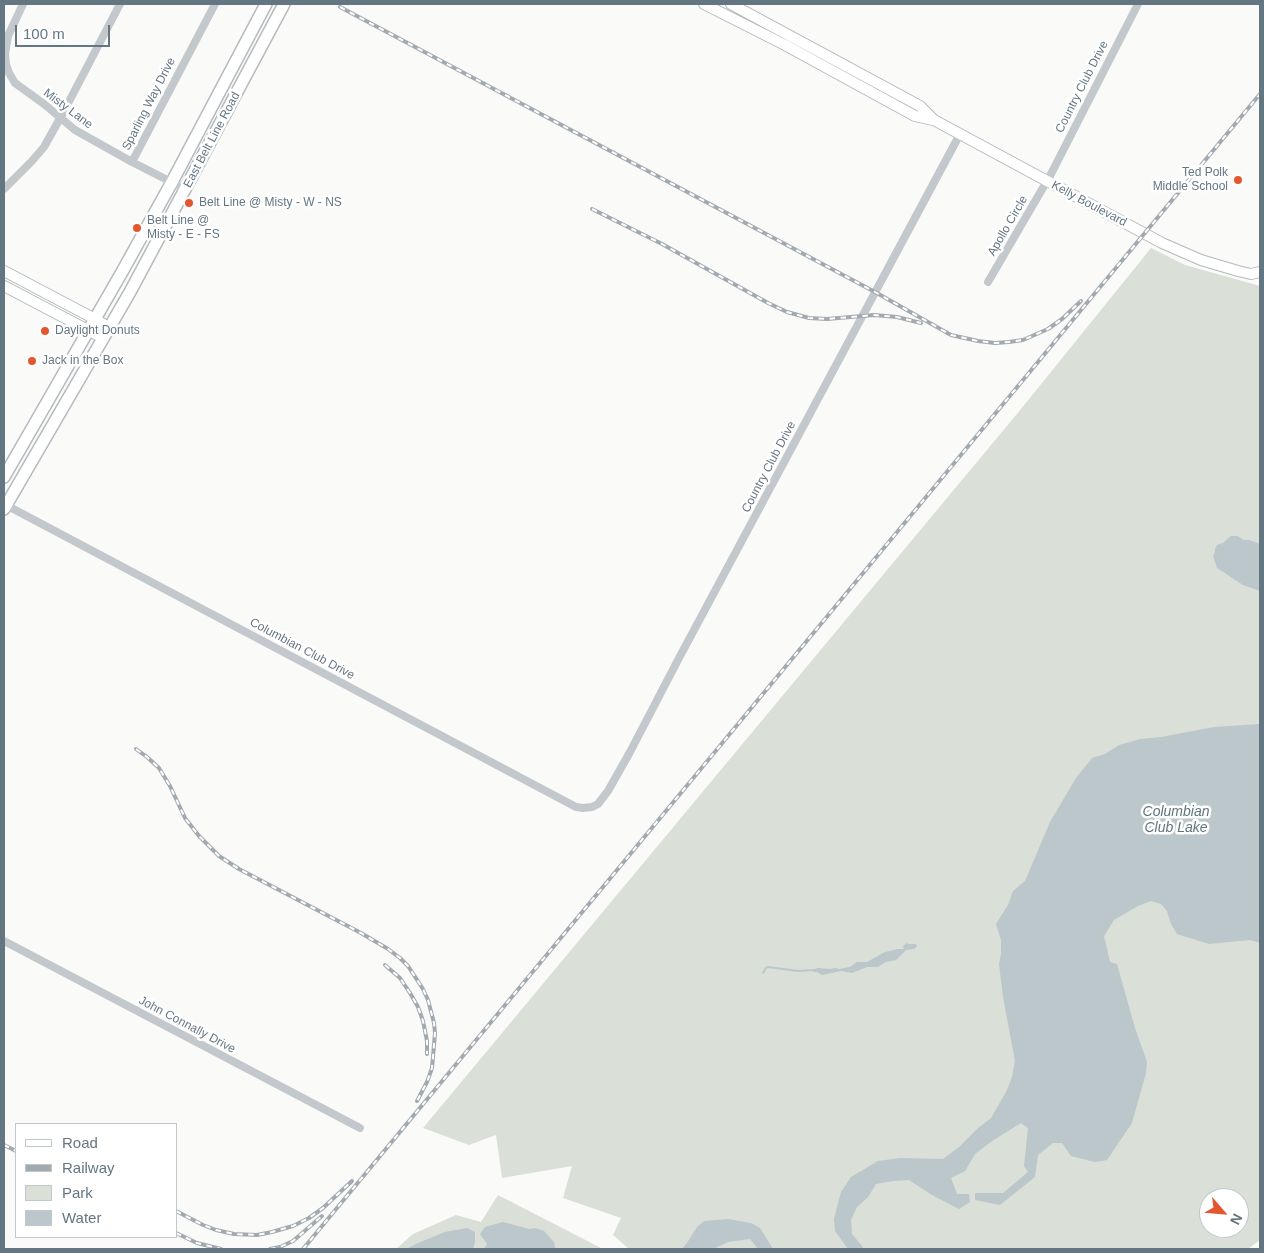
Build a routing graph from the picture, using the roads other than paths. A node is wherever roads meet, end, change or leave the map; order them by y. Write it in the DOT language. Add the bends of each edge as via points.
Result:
graph roads {
  1 [pos="24,4"];
  2 [pos="120,4"];
  3 [pos="215,4"];
  4 [pos="266,4"];
  5 [pos="284,4"];
  6 [pos="706,4"];
  7 [pos="731,4"];
  8 [pos="1137,4"];
  9 [pos="856,71"];
  10 [pos="850,81"];
  11 [pos="60,118"];
  12 [pos="934,120"];
  13 [pos="960,134"];
  14 [pos="132,162"];
  15 [pos="1046,181"];
  16 [pos="172,182"];
  17 [pos="4,188"];
  18 [pos="185,189"];
  19 [pos="4,271"];
  20 [pos="1256,273"];
  21 [pos="1260,280"];
  22 [pos="988,282"];
  23 [pos="4,286"];
  24 [pos="52,296"];
  25 [pos="46,308"];
  26 [pos="95,319"];
  27 [pos="110,328"];
  28 [pos="88,330"];
  29 [pos="103,338"];
  30 [pos="4,477"];
  31 [pos="4,506"];
  32 [pos="592,807"];
  33 [pos="4,941"];
  34 [pos="360,1128"];
  1 -- 11 [label="street, Misty Lane" via="8,36 6,64 15,83"];
  2 -- 11 [label="street"];
  3 -- 14 [label="street, Sparling Way Drive"];
  4 -- 16 [label="main road, East Belt Line Road"];
  5 -- 18 [label="main road, East Belt Line Road"];
  6 -- 10 [label="street, Kelly Boulevard"];
  7 -- 9 [label="street, Kelly Boulevard"];
  8 -- 15 [label="street, Country Club Drive"];
  9 -- 10 [label="street"];
  9 -- 12 [label="street, Kelly Boulevard" via="920,106"];
  10 -- 12 [label="street, Kelly Boulevard" via="915,116"];
  11 -- 14 [label="street, Misty Lane"];
  11 -- 17 [label="street" via="44,147"];
  12 -- 13 [label="street, Kelly Boulevard"];
  13 -- 15 [label="street, Kelly Boulevard"];
  13 -- 32 [label="street, Country Club Drive" via="630,752 608,791"];
  14 -- 16 [label="street, Misty Lane"];
  15 -- 20 [label="street, Kelly Boulevard" via="1182,253 1238,271"];
  15 -- 22 [label="street, Apollo Circle"];
  16 -- 18 [label="street, Misty Lane"];
  16 -- 26 [label="main road, East Belt Line Road"];
  18 -- 27 [label="main road, East Belt Line Road"];
  19 -- 24 [label="street"];
  20 -- 21 [label="street, Kelly Boulevard"];
  23 -- 25 [label="street"];
  24 -- 25 [label="street"];
  24 -- 26 [label="street"];
  25 -- 28 [label="street"];
  26 -- 27 [label="street"];
  26 -- 28 [label="main road, East Belt Line Road"];
  27 -- 29 [label="main road, East Belt Line Road"];
  28 -- 29 [label="street"];
  28 -- 30 [label="main road, East Belt Line Road"];
  29 -- 31 [label="main road, East Belt Line Road"];
  31 -- 32 [label="street, Columbian Club Drive" via="576,807"];
  33 -- 34 [label="street, John Connally Drive"];
}
